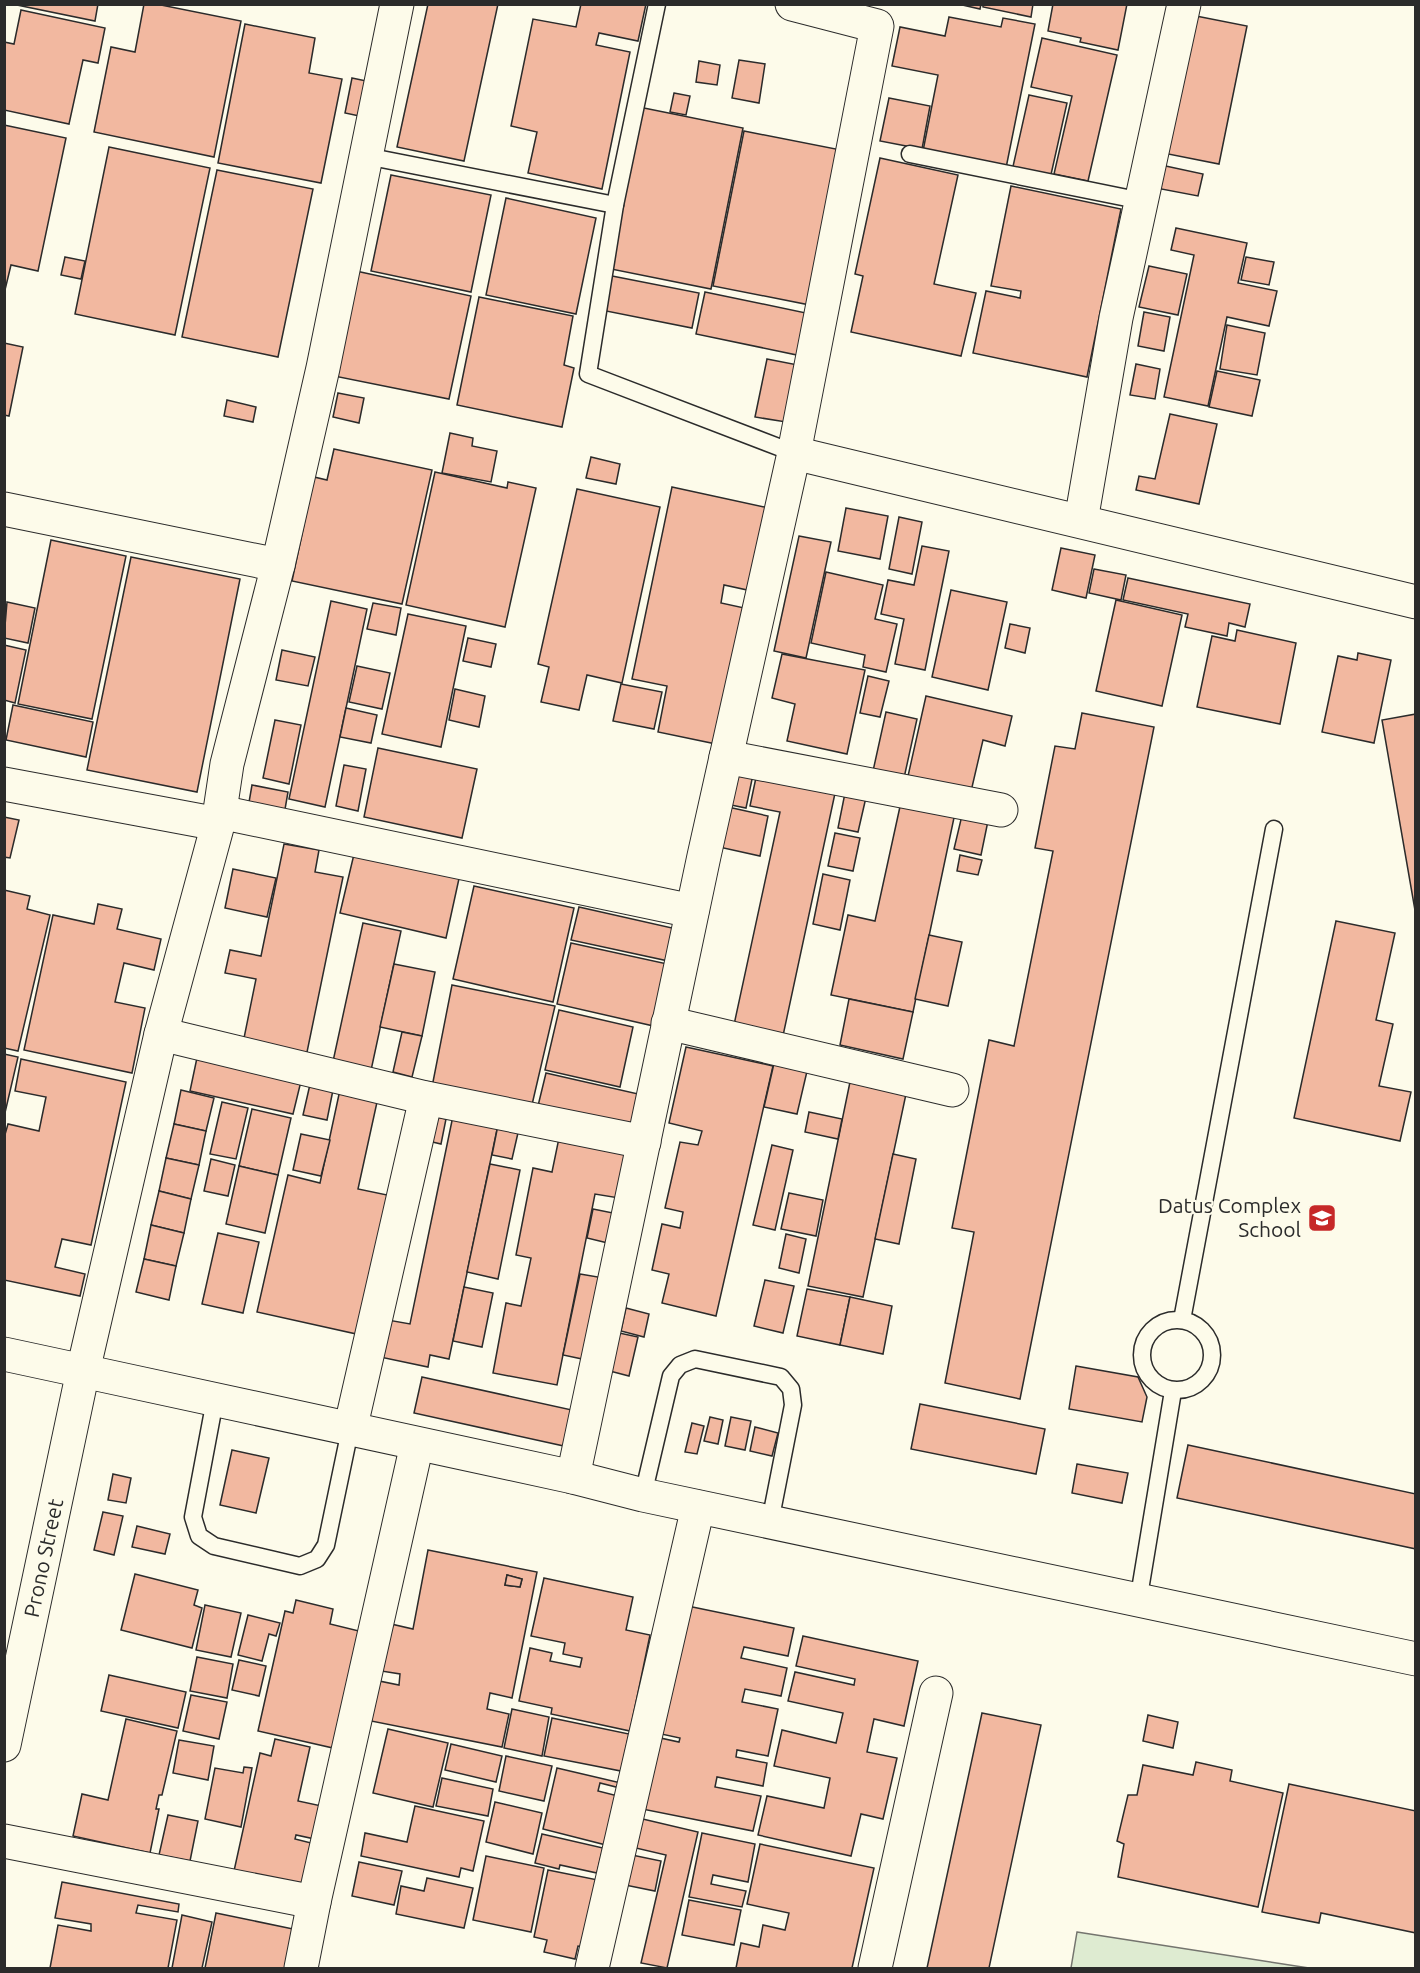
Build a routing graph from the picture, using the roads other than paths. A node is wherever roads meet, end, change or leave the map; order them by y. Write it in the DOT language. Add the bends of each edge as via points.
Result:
graph roads {
  1 [pos="397,4"];
  2 [pos="657,4"];
  3 [pos="792,4"];
  4 [pos="1184,4"];
  5 [pos="880,15"];
  6 [pos="910,154"];
  7 [pos="366,156"];
  8 [pos="1142,201"];
  9 [pos="615,205"];
  10 [pos="794,453"];
  11 [pos="4,509"];
  12 [pos="1081,521"];
  13 [pos="278,565"];
  14 [pos="1416,602"];
  15 [pos="726,757"];
  16 [pos="4,784"];
  17 [pos="1002,810"];
  18 [pos="219,818"];
  19 [pos="1274,829"];
  20 [pos="692,911"];
  21 [pos="668,1023"];
  22 [pos="161,1034"];
  23 [pos="952,1090"];
  24 [pos="426,1098"];
  25 [pos="644,1142"];
  26 [pos="1182,1320"];
  27 [pos="4,1354"];
  28 [pos="83,1371"];
  29 [pos="1173,1391"];
  30 [pos="215,1400"];
  31 [pos="350,1430"];
  32 [pos="417,1444"];
  33 [pos="573,1477"];
  34 [pos="643,1495"];
  35 [pos="698,1507"];
  36 [pos="770,1522"];
  37 [pos="1138,1602"];
  38 [pos="14,1655"];
  39 [pos="1416,1659"];
  40 [pos="936,1693"];
  41 [pos="4,1744"];
  42 [pos="4,1841"];
  43 [pos="314,1902"];
  44 [pos="301,1968"];
  45 [pos="592,1968"];
  46 [pos="875,1968"];
  1 -- 7 [label="street, Prono Street"];
  2 -- 9 [label="lane"];
  3 -- 5 [label="street"];
  4 -- 8 [label="street"];
  5 -- 10 [label="street"];
  6 -- 8 [label="lane"];
  7 -- 9 [label="lane"];
  7 -- 13 [label="street, Prono Street"];
  8 -- 12 [label="street" via="1116,318"];
  9 -- 10 [label="lane" via="588,374"];
  10 -- 12 [label="street"];
  10 -- 15 [label="street"];
  11 -- 13 [label="street"];
  12 -- 14 [label="street"];
  13 -- 18 [label="street, Prono Street" via="227,764"];
  15 -- 17 [label="street"];
  15 -- 20 [label="street"];
  16 -- 18 [label="street" via="129,809"];
  18 -- 20 [label="street"];
  18 -- 22 [label="street, Prono Street"];
  19 -- 26 [label="lane"];
  20 -- 21 [label="street"];
  21 -- 23 [label="street"];
  21 -- 25 [label="street"];
  22 -- 24 [label="street"];
  22 -- 28 [label="street, Prono Street"];
  24 -- 25 [label="street"];
  24 -- 31 [label="street"];
  25 -- 33 [label="street"];
  26 -- 29 [label="lane" via="1204,1331 1213,1354 1206,1378 1196,1386"];
  26 -- 29 [label="lane" via="1158,1325 1143,1345 1144,1369 1150,1380"];
  27 -- 28 [label="street"];
  28 -- 30 [label="street"];
  28 -- 38 [label="street, Prono Street"];
  29 -- 37 [label="lane"];
  30 -- 31 [label="street"];
  30 -- 31 [label="lane" via="193,1517 199,1536 214,1546 300,1566 316,1559 326,1545"];
  31 -- 32 [label="street"];
  32 -- 33 [label="street"];
  32 -- 43 [label="street"];
  33 -- 34 [label="street"];
  34 -- 35 [label="street"];
  34 -- 36 [label="lane" via="671,1376 680,1365 695,1359 781,1377 791,1389 793,1405"];
  35 -- 36 [label="street"];
  35 -- 45 [label="street"];
  36 -- 37 [label="street"];
  37 -- 39 [label="street"];
  38 -- 41 [label="street, Prono Street"];
  40 -- 46 [label="street"];
  42 -- 43 [label="street"];
  43 -- 44 [label="street"];
}
